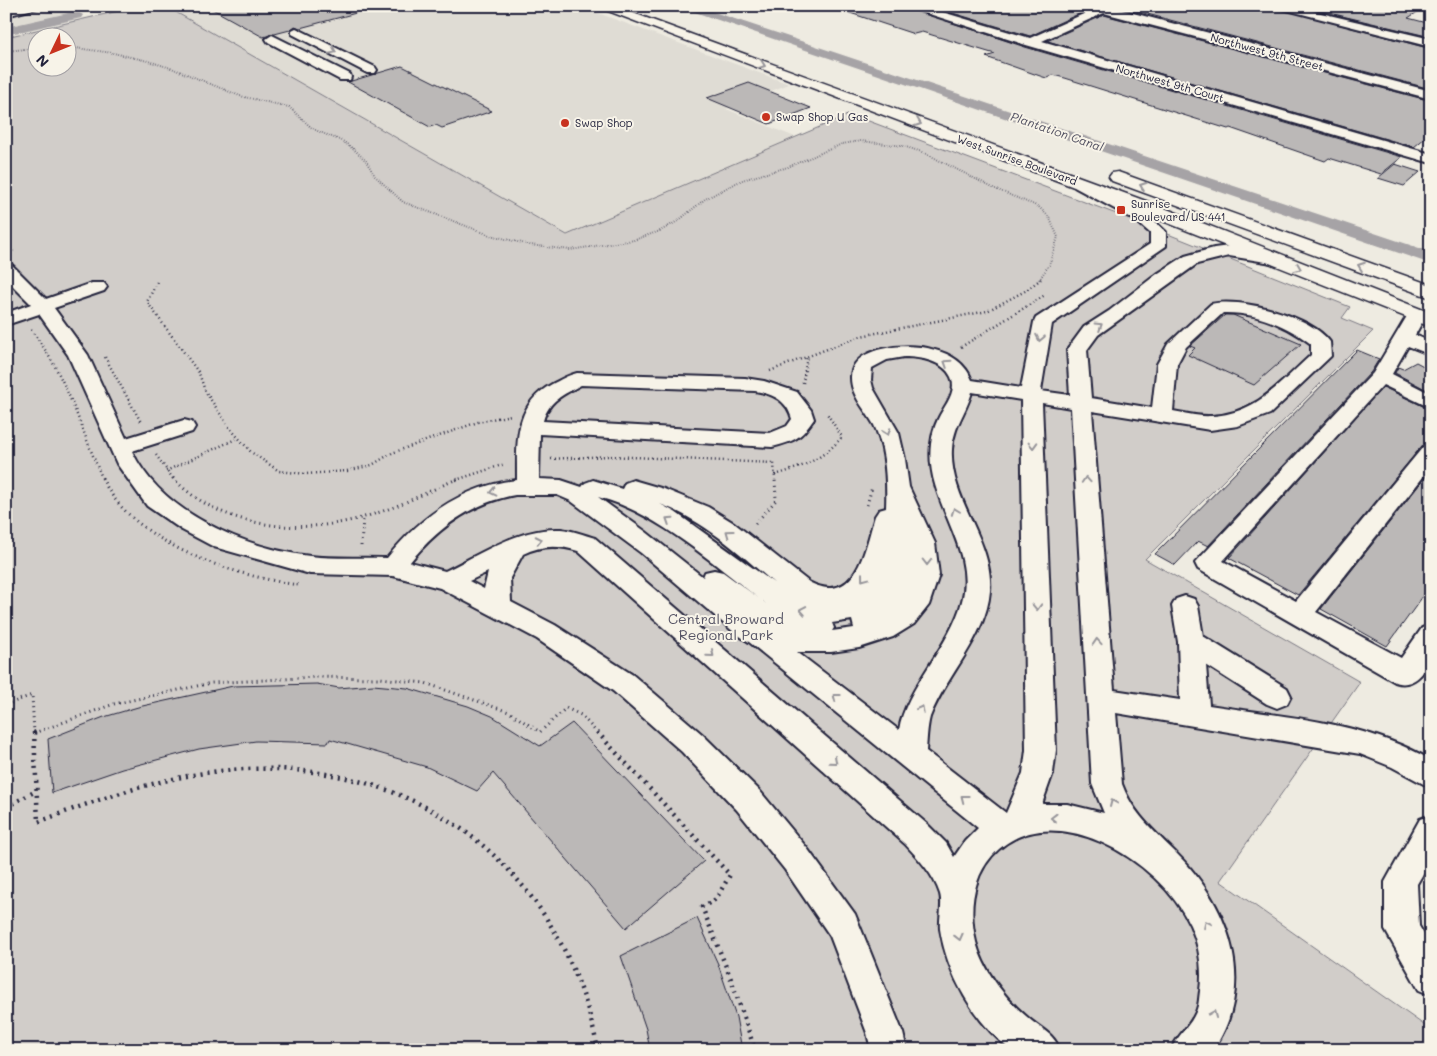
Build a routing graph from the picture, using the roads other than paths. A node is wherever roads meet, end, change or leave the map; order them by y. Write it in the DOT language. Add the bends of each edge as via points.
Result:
graph roads {
  1 [pos="40,6"];
  2 [pos="601,6"];
  3 [pos="619,6"];
  4 [pos="638,6"];
  5 [pos="916,7"];
  6 [pos="1286,7"];
  7 [pos="1106,8"];
  8 [pos="6,13"];
  9 [pos="296,32"];
  10 [pos="272,38"];
  11 [pos="1030,42"];
  12 [pos="1431,43"];
  13 [pos="749,46"];
  14 [pos="780,57"];
  15 [pos="371,70"];
  16 [pos="345,77"];
  17 [pos="1431,96"];
  18 [pos="943,115"];
  19 [pos="1027,145"];
  20 [pos="1431,159"];
  21 [pos="1101,171"];
  22 [pos="1068,178"];
  23 [pos="1272,258"];
  24 [pos="6,269"];
  25 [pos="98,287"];
  26 [pos="1431,292"];
  27 [pos="43,306"];
  28 [pos="6,319"];
  29 [pos="1426,319"];
  30 [pos="1404,337"];
  31 [pos="1431,348"];
  32 [pos="1380,376"];
  33 [pos="964,386"];
  34 [pos="1032,396"];
  35 [pos="1431,402"];
  36 [pos="1081,404"];
  37 [pos="1162,416"];
  38 [pos="533,418"];
  39 [pos="184,427"];
  40 [pos="120,447"];
  41 [pos="1431,452"];
  42 [pos="898,484"];
  43 [pos="528,487"];
  44 [pos="593,488"];
  45 [pos="567,489"];
  46 [pos="647,544"];
  47 [pos="513,550"];
  48 [pos="610,565"];
  49 [pos="393,567"];
  50 [pos="447,581"];
  51 [pos="1185,606"];
  52 [pos="500,609"];
  53 [pos="1300,615"];
  54 [pos="754,633"];
  55 [pos="1431,635"];
  56 [pos="1190,642"];
  57 [pos="1278,696"];
  58 [pos="1101,699"];
  59 [pos="1195,714"];
  60 [pos="911,756"];
  61 [pos="1431,775"];
  62 [pos="1011,825"];
  63 [pos="1431,829"];
  64 [pos="1154,854"];
  65 [pos="956,891"];
  66 [pos="1431,978"];
  67 [pos="1017,1038"];
  68 [pos="889,1050"];
  69 [pos="1042,1050"];
  70 [pos="1189,1050"];
  1 -- 8 [label="street"];
  2 -- 22 [label="main road, West Sunrise Boulevard, one-way"];
  3 -- 13 [label="main road" via="730,44"];
  4 -- 13 [label="main road"];
  5 -- 11 [label="street, Northwest 9th Court"];
  6 -- 12 [label="street"];
  7 -- 11 [label="street"];
  7 -- 17 [label="street, Northwest 9th Street"];
  9 -- 15 [label="street, one-way"];
  10 -- 16 [label="street"];
  11 -- 20 [label="street, Northwest 9th Court"];
  13 -- 14 [label="main road"];
  18 -- 19 [label="main road, West Sunrise Boulevard"];
  26 -- 21 [label="main road, one-way"];
  22 -- 23 [label="main road, West Sunrise Boulevard"];
  22 -- 34 [label="street, one-way" via="1141,217 1158,232 1158,246 1043,322 1031,385"];
  23 -- 29 [label="main road, West Sunrise Boulevard, one-way"];
  36 -- 23 [label="street, one-way" via="1078,350 1091,331 1190,260 1230,251"];
  24 -- 27 [label="street"];
  25 -- 27 [label="street"];
  27 -- 28 [label="street"];
  27 -- 40 [label="street" via="78,355"];
  29 -- 30 [label="street"];
  30 -- 31 [label="street"];
  30 -- 32 [label="street"];
  32 -- 35 [label="street"];
  32 -- 53 [label="street" via="1207,563"];
  33 -- 34 [label="street"];
  33 -- 42 [label="street, one-way" via="953,366 918,352 900,351 883,355 862,369 860,378 864,390 888,433"];
  60 -- 33 [label="street, one-way" via="916,718 972,612 978,591 977,570 943,483 941,463 947,422"];
  34 -- 36 [label="street"];
  34 -- 62 [label="street, one-way" via="1041,750 1038,773"];
  36 -- 37 [label="street"];
  58 -- 36 [label="street, one-way"];
  37 -- 37 [label="street" via="1210,423 1238,419 1263,409 1321,356 1320,342 1304,330 1268,314 1240,306 1218,308 1178,344 1167,364"];
  38 -- 38 [label="street" via="772,440 795,431 803,419 801,407 793,398 768,387 577,380 545,397"];
  38 -- 43 [label="lane"];
  39 -- 40 [label="lane"];
  40 -- 49 [label="street" via="140,482 155,500 223,541 310,565"];
  41 -- 53 [label="street"];
  42 -- 44 [label="street, one-way" via="865,581 836,597 816,596 797,586 692,508 657,494 622,486"];
  42 -- 44 [label="street, one-way" via="899,508 908,548 906,585 895,602 879,615 840,628 785,624 760,615"];
  42 -- 54 [label="street, one-way" via="927,553 927,576 922,595 912,610 892,626 839,643 783,641"];
  43 -- 45 [label="street"];
  43 -- 49 [label="street, one-way" via="483,495 453,508 430,524"];
  44 -- 45 [label="street"];
  45 -- 46 [label="street"];
  46 -- 48 [label="street"];
  46 -- 54 [label="street"];
  47 -- 48 [label="street, one-way" via="526,542 563,538 586,544"];
  47 -- 50 [label="street"];
  47 -- 52 [label="street" via="497,575"];
  48 -- 65 [label="street, one-way" via="916,834 935,854"];
  49 -- 50 [label="street"];
  50 -- 52 [label="street"];
  51 -- 56 [label="street"];
  52 -- 68 [label="street" via="546,632 622,683 692,743 748,800 796,859 843,926"];
  53 -- 55 [label="street" via="1405,674"];
  60 -- 54 [label="street, one-way"];
  56 -- 57 [label="street"];
  56 -- 59 [label="street"];
  58 -- 59 [label="street"];
  64 -- 58 [label="street, one-way" via="1128,828 1113,804 1106,784"];
  59 -- 61 [label="street" via="1362,742 1402,758"];
  62 -- 60 [label="street, one-way"];
  64 -- 62 [label="street, one-way" via="1121,833 1086,821 1052,817"];
  62 -- 65 [label="street" via="981,844 966,865"];
  63 -- 66 [label="street" via="1402,882 1402,930"];
  70 -- 64 [label="street, one-way" via="1215,1012 1220,971 1210,928 1187,888"];
  65 -- 67 [label="street, one-way" via="956,924 964,959 982,994"];
  67 -- 69 [label="street"];
}
